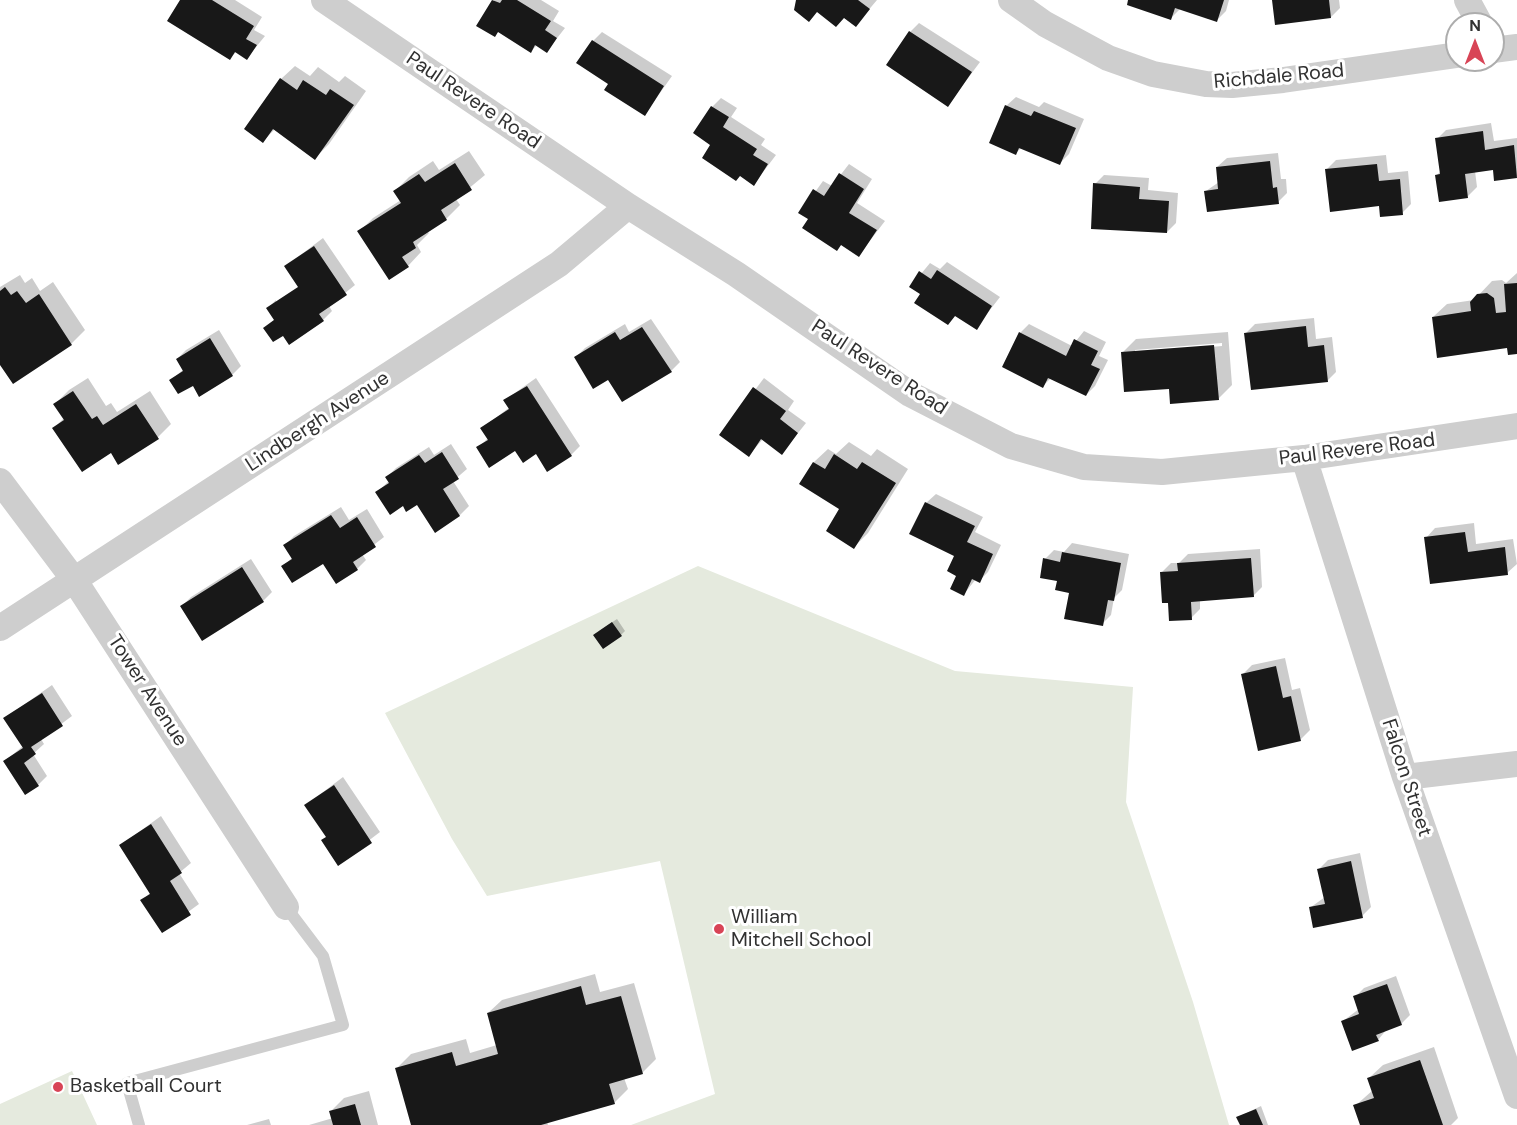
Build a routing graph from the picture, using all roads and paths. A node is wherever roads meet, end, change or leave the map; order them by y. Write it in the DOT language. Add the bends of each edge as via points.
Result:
graph roads {
  1 [pos="324,0"];
  2 [pos="1011,0"];
  3 [pos="1445,57"];
  4 [pos="628,206"];
  5 [pos="1517,426"];
  6 [pos="1304,458"];
  7 [pos="0,481"];
  8 [pos="75,581"];
  9 [pos="0,628"];
  10 [pos="1517,764"];
  11 [pos="1405,777"];
  12 [pos="286,907"];
  13 [pos="1517,1096"];
  14 [pos="139,1125"];
  1 -- 4 [label="street, Paul Revere Road"];
  2 -- 3 [label="street, Richdale Road" via="1045,24 1108,58 1153,74 1206,84 1283,80"];
  4 -- 6 [label="street, Paul Revere Road" via="736,274 910,394 1011,446 1084,467 1162,472"];
  4 -- 8 [label="street, Lindbergh Avenue" via="559,264"];
  5 -- 6 [label="street, Paul Revere Road"];
  6 -- 11 [label="street, Falcon Street"];
  7 -- 8 [label="street, Tower Avenue"];
  8 -- 9 [label="street, Lindbergh Avenue"];
  8 -- 12 [label="street, Tower Avenue"];
  10 -- 11 [label="street"];
  11 -- 13 [label="street, Falcon Street"];
  12 -- 14 [label="lane" via="323,956 343,1025 127,1083"];
}
